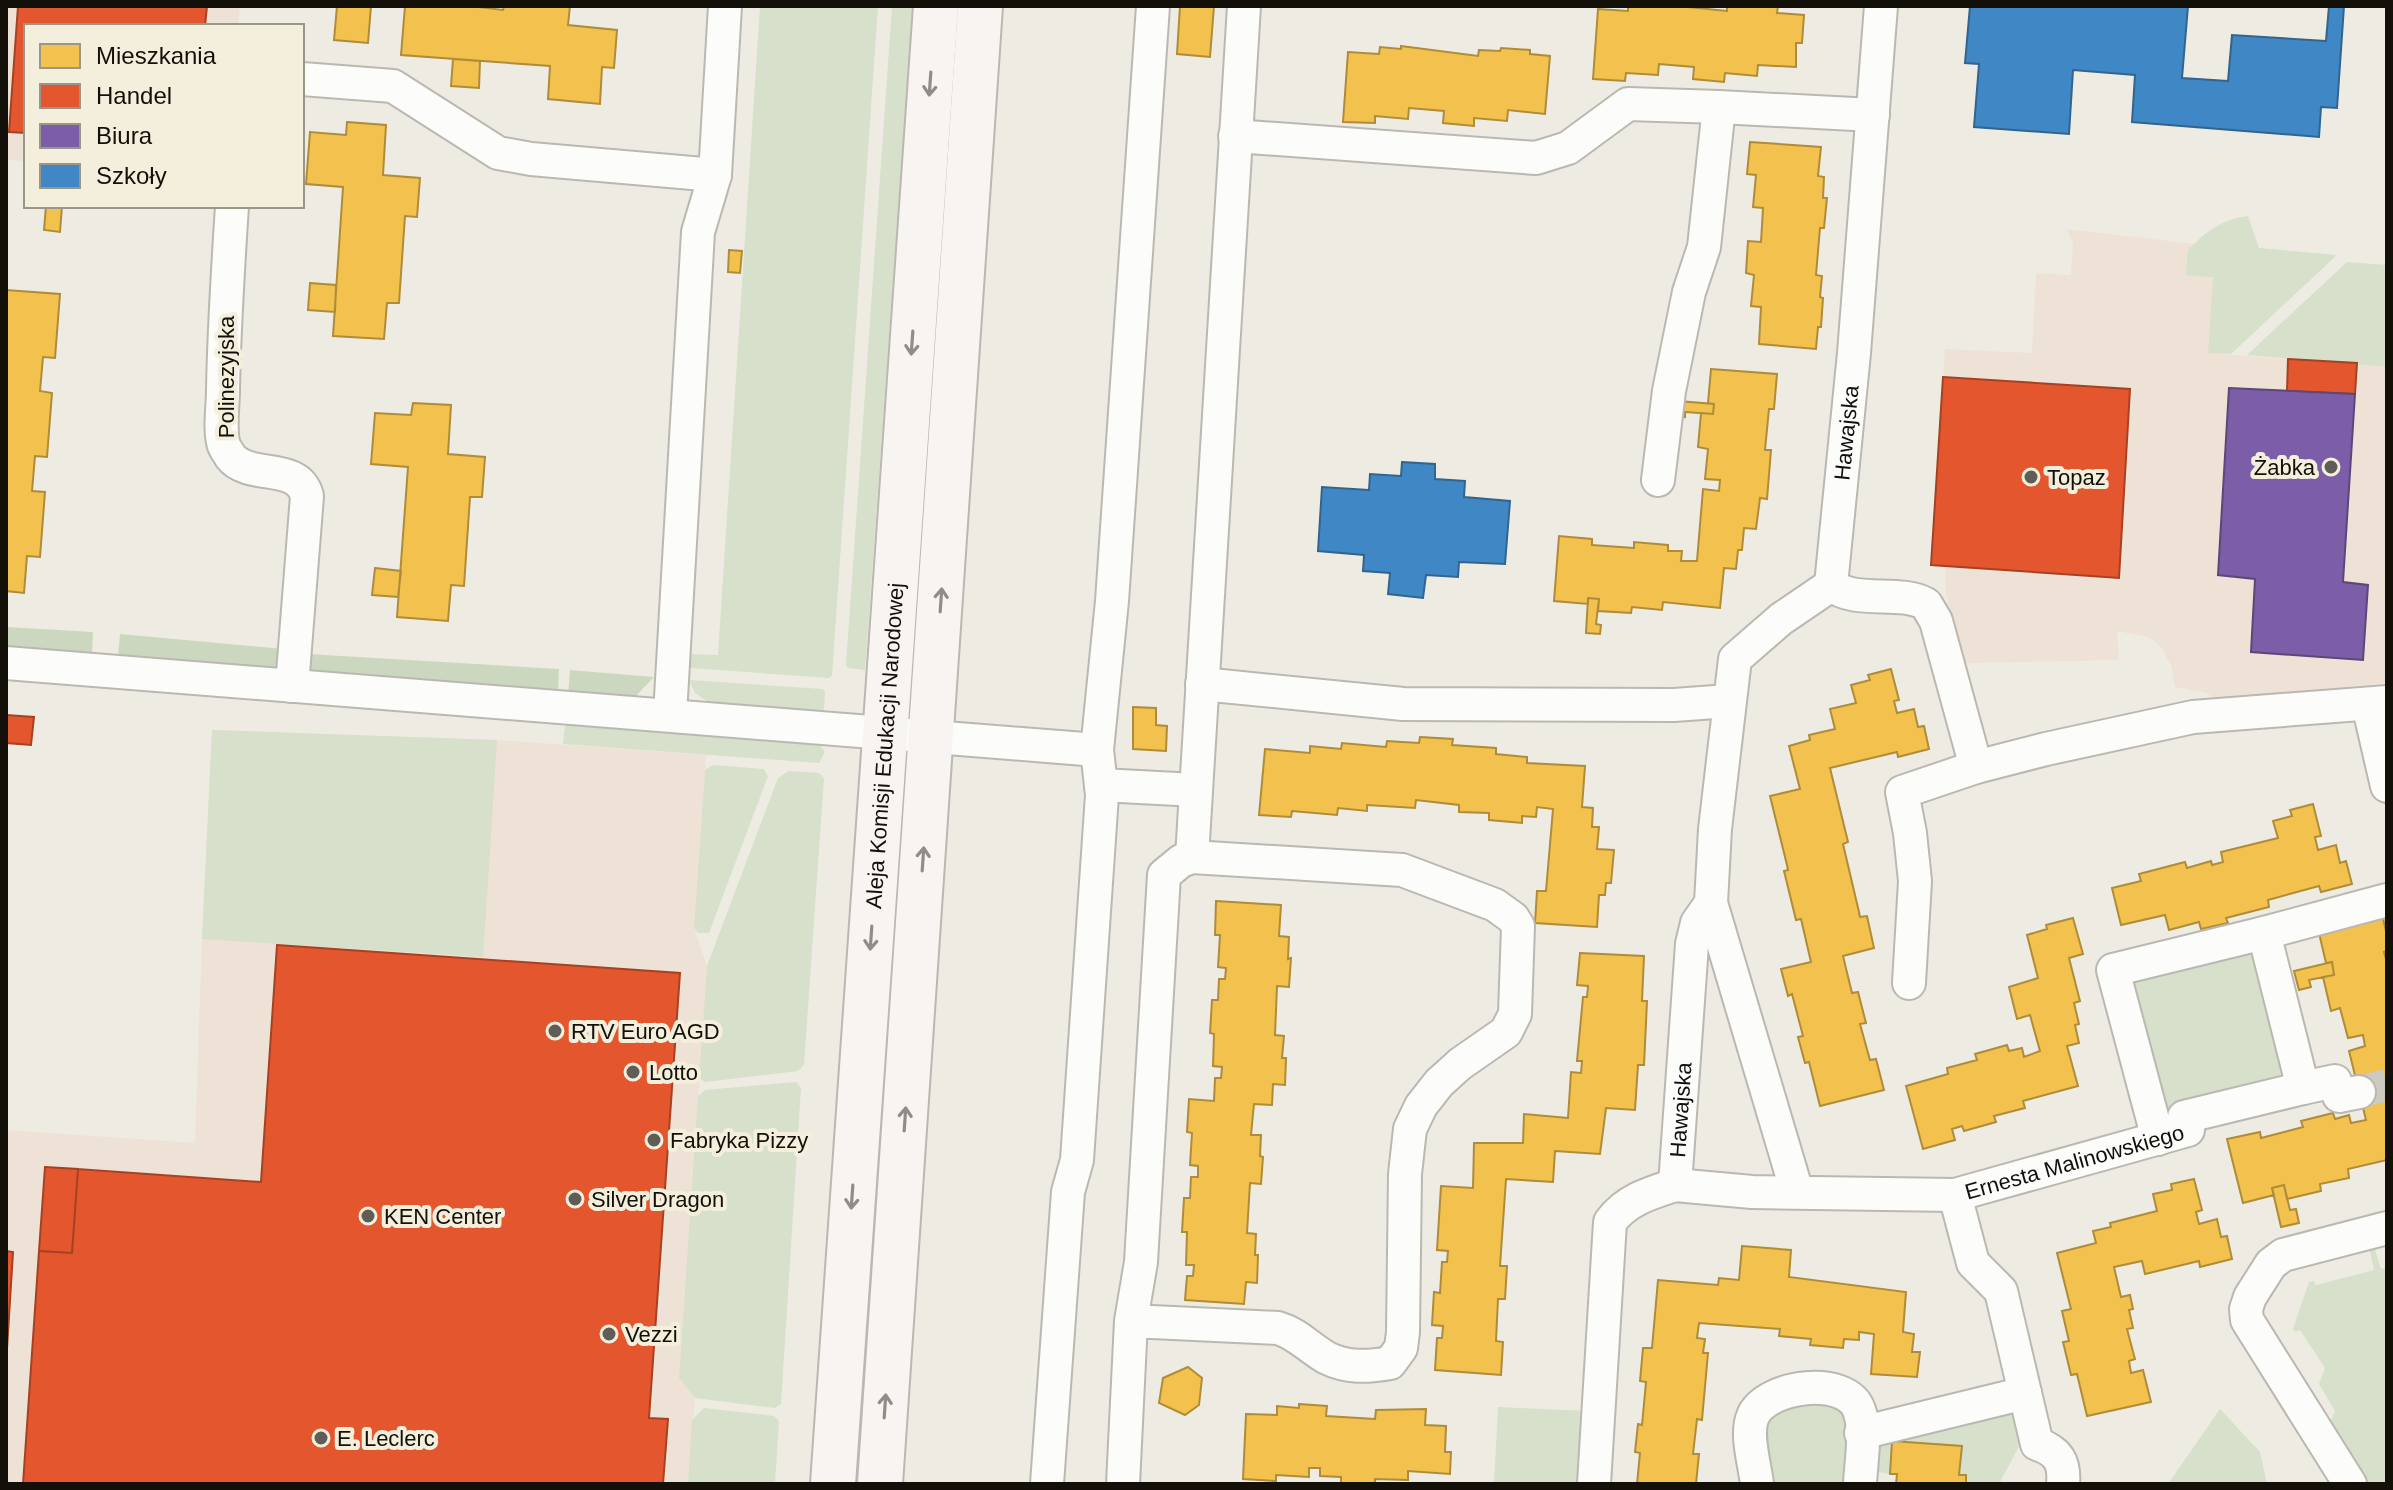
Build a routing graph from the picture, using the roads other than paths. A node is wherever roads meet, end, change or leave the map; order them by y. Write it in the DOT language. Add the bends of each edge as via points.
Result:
graph roads {
  1 [pos="725,6"];
  2 [pos="936,6"];
  3 [pos="980,6"];
  4 [pos="1153,6"];
  5 [pos="1244,6"];
  6 [pos="1881,6"];
  7 [pos="304,79"];
  8 [pos="1719,107"];
  9 [pos="1873,115"];
  10 [pos="1235,136"];
  11 [pos="715,175"];
  12 [pos="232,208"];
  13 [pos="1658,480"];
  14 [pos="1831,585"];
  15 [pos="6,663"];
  16 [pos="1202,684"];
  17 [pos="292,686"];
  18 [pos="1729,701"];
  19 [pos="2377,703"];
  20 [pos="670,715"];
  21 [pos="885,733"];
  22 [pos="931,737"];
  23 [pos="1097,750"];
  24 [pos="1976,767"];
  25 [pos="1101,785"];
  26 [pos="2387,786"];
  27 [pos="1196,790"];
  28 [pos="1192,857"];
  29 [pos="2387,900"];
  30 [pos="1711,903"];
  31 [pos="2264,933"];
  32 [pos="1909,983"];
  33 [pos="2303,1088"];
  34 [pos="2359,1092"];
  35 [pos="2158,1139"];
  36 [pos="1675,1185"];
  37 [pos="1797,1192"];
  38 [pos="1959,1210"];
  39 [pos="2387,1228"];
  40 [pos="1131,1321"];
  41 [pos="2025,1393"];
  42 [pos="1861,1433"];
  43 [pos="833,1484"];
  44 [pos="880,1484"];
  45 [pos="1047,1484"];
  46 [pos="1123,1484"];
  47 [pos="1594,1484"];
  48 [pos="1757,1484"];
  49 [pos="1860,1484"];
  50 [pos="2063,1484"];
  51 [pos="2350,1484"];
  1 -- 11 [label="street"];
  2 -- 21 [label="main road, Aleja Komisji Edukacji Narodowej, one-way"];
  22 -- 3 [label="main road, Aleja Komisji Edukacji Narodowej, one-way"];
  4 -- 23 [label="street"];
  5 -- 10 [label="street"];
  6 -- 9 [label="street, Hawajska"];
  7 -- 11 [label="street" via="393,86 498,153"];
  8 -- 9 [label="street"];
  8 -- 10 [label="street" via="1628,104 1568,148 1536,158"];
  8 -- 13 [label="street" via="1704,247 1674,364"];
  9 -- 14 [label="street, Hawajska"];
  10 -- 16 [label="street"];
  11 -- 20 [label="street" via="698,232"];
  12 -- 17 [label="street, Polinezyjska" via="224,446 245,468 297,480 307,496"];
  14 -- 18 [label="street, Hawajska" via="1735,659"];
  14 -- 24 [label="street" via="1846,593 1926,604 1936,621"];
  15 -- 17 [label="street"];
  16 -- 18 [label="street" via="1403,704"];
  16 -- 27 [label="street"];
  17 -- 20 [label="street"];
  18 -- 30 [label="street, Hawajska"];
  19 -- 24 [label="street" via="2193,717"];
  19 -- 26 [label="street"];
  20 -- 21 [label="street"];
  21 -- 22 [label="street"];
  21 -- 43 [label="main road, Aleja Komisji Edukacji Narodowej, one-way"];
  22 -- 23 [label="street"];
  44 -- 22 [label="main road, Aleja Komisji Edukacji Narodowej, one-way"];
  23 -- 25 [label="street"];
  24 -- 32 [label="street" via="1902,792 1915,881"];
  25 -- 27 [label="street"];
  25 -- 45 [label="street" via="1077,1160 1068,1192"];
  27 -- 28 [label="street"];
  28 -- 40 [label="street" via="1164,875 1141,1262"];
  28 -- 40 [label="street" via="1402,870 1495,905 1518,926 1515,1014 1506,1032 1439,1083 1410,1129 1403,1332 1401,1348 1390,1363 1349,1366 1278,1328"];
  29 -- 31 [label="street"];
  30 -- 36 [label="street, Hawajska" via="1697,923 1692,944"];
  30 -- 37 [label="street"];
  31 -- 33 [label="street"];
  31 -- 35 [label="street" via="2113,970"];
  33 -- 34 [label="street" via="2335,1081 2339,1096"];
  33 -- 35 [label="street, Ernesta Malinowskiego" via="2184,1117 2188,1130"];
  35 -- 38 [label="street, Ernesta Malinowskiego"];
  36 -- 37 [label="street"];
  36 -- 47 [label="street, Hawajska" via="1627,1205 1610,1222"];
  37 -- 38 [label="street"];
  38 -- 41 [label="street, Ernesta Malinowskiego" via="1973,1263 2001,1291"];
  39 -- 51 [label="street" via="2283,1255 2266,1272 2246,1309 2247,1320"];
  40 -- 46 [label="street"];
  41 -- 42 [label="street"];
  41 -- 50 [label="street, Ernesta Malinowskiego" via="2037,1444 2061,1459"];
  42 -- 48 [label="street" via="1859,1409 1852,1398 1826,1389 1794,1389 1779,1395 1761,1404 1752,1418"];
  42 -- 49 [label="street"];
}
